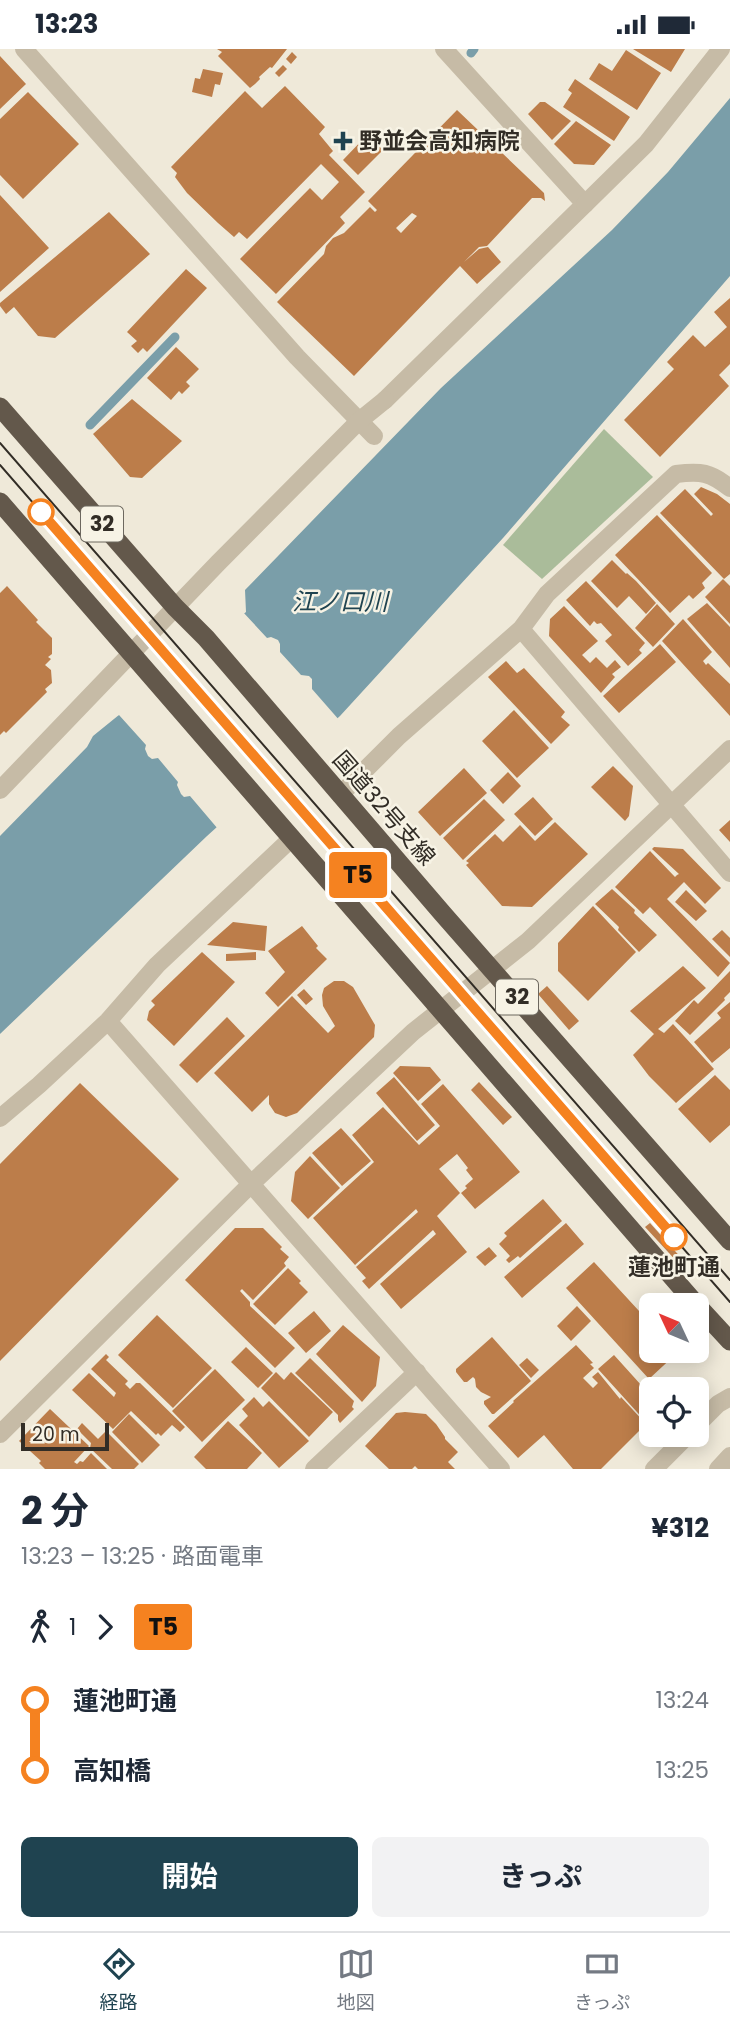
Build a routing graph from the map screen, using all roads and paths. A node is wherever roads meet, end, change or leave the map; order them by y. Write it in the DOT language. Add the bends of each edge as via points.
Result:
graph roads {
  1 [pos="24,49"];
  2 [pos="444,49"];
  3 [pos="721,49"];
  4 [pos="585,204"];
  5 [pos="0,407"];
  6 [pos="359,421"];
  7 [pos="374,436"];
  8 [pos="730,488"];
  9 [pos="0,502"];
  10 [pos="175,607"];
  11 [pos="521,629"];
  12 [pos="131,653"];
  13 [pos="730,749"];
  14 [pos="0,790"];
  15 [pos="340,795"];
  16 [pos="671,804"];
  17 [pos="292,838"];
  18 [pos="730,873"];
  19 [pos="492,969"];
  20 [pos="441,1010"];
  21 [pos="108,1021"];
  22 [pos="0,1118"];
  23 [pos="251,1184"];
  24 [pos="730,1241"];
  25 [pos="730,1341"];
  26 [pos="417,1372"];
  27 [pos="730,1397"];
  28 [pos="709,1413"];
  29 [pos="0,1434"];
  30 [pos="676,1447"];
  31 [pos="730,1456"];
  32 [pos="314,1469"];
  33 [pos="501,1469"];
  34 [pos="654,1469"];
  35 [pos="718,1469"];
  1 -- 6 [label="street"];
  2 -- 4 [label="street"];
  3 -- 4 [label="street" via="646,143"];
  4 -- 6 [label="street"];
  5 -- 10 [label="highway, 国道32号支線 / 32"];
  6 -- 7 [label="street"];
  6 -- 10 [label="street"];
  8 -- 11 [label="street" via="710,474 676,474 547,594"];
  9 -- 12 [label="highway"];
  10 -- 12 [label="street"];
  10 -- 15 [label="highway, 国道32号支線 / 32"];
  11 -- 15 [label="street" via="399,736"];
  11 -- 16 [label="street"];
  12 -- 14 [label="street"];
  12 -- 17 [label="highway"];
  13 -- 16 [label="street"];
  15 -- 19 [label="highway, 国道32号支線 / 32"];
  16 -- 18 [label="street"];
  16 -- 19 [label="street" via="528,941"];
  17 -- 20 [label="highway"];
  17 -- 21 [label="street" via="157,965"];
  19 -- 20 [label="street"];
  19 -- 24 [label="highway, 国道32号支線 / 32"];
  20 -- 23 [label="street"];
  20 -- 25 [label="highway"];
  21 -- 22 [label="street"];
  21 -- 23 [label="street"];
  23 -- 26 [label="street"];
  23 -- 29 [label="street"];
  26 -- 32 [label="street"];
  26 -- 33 [label="street"];
  27 -- 28 [label="street"];
  30 -- 34 [label="street"];
  31 -- 35 [label="street"];
}
